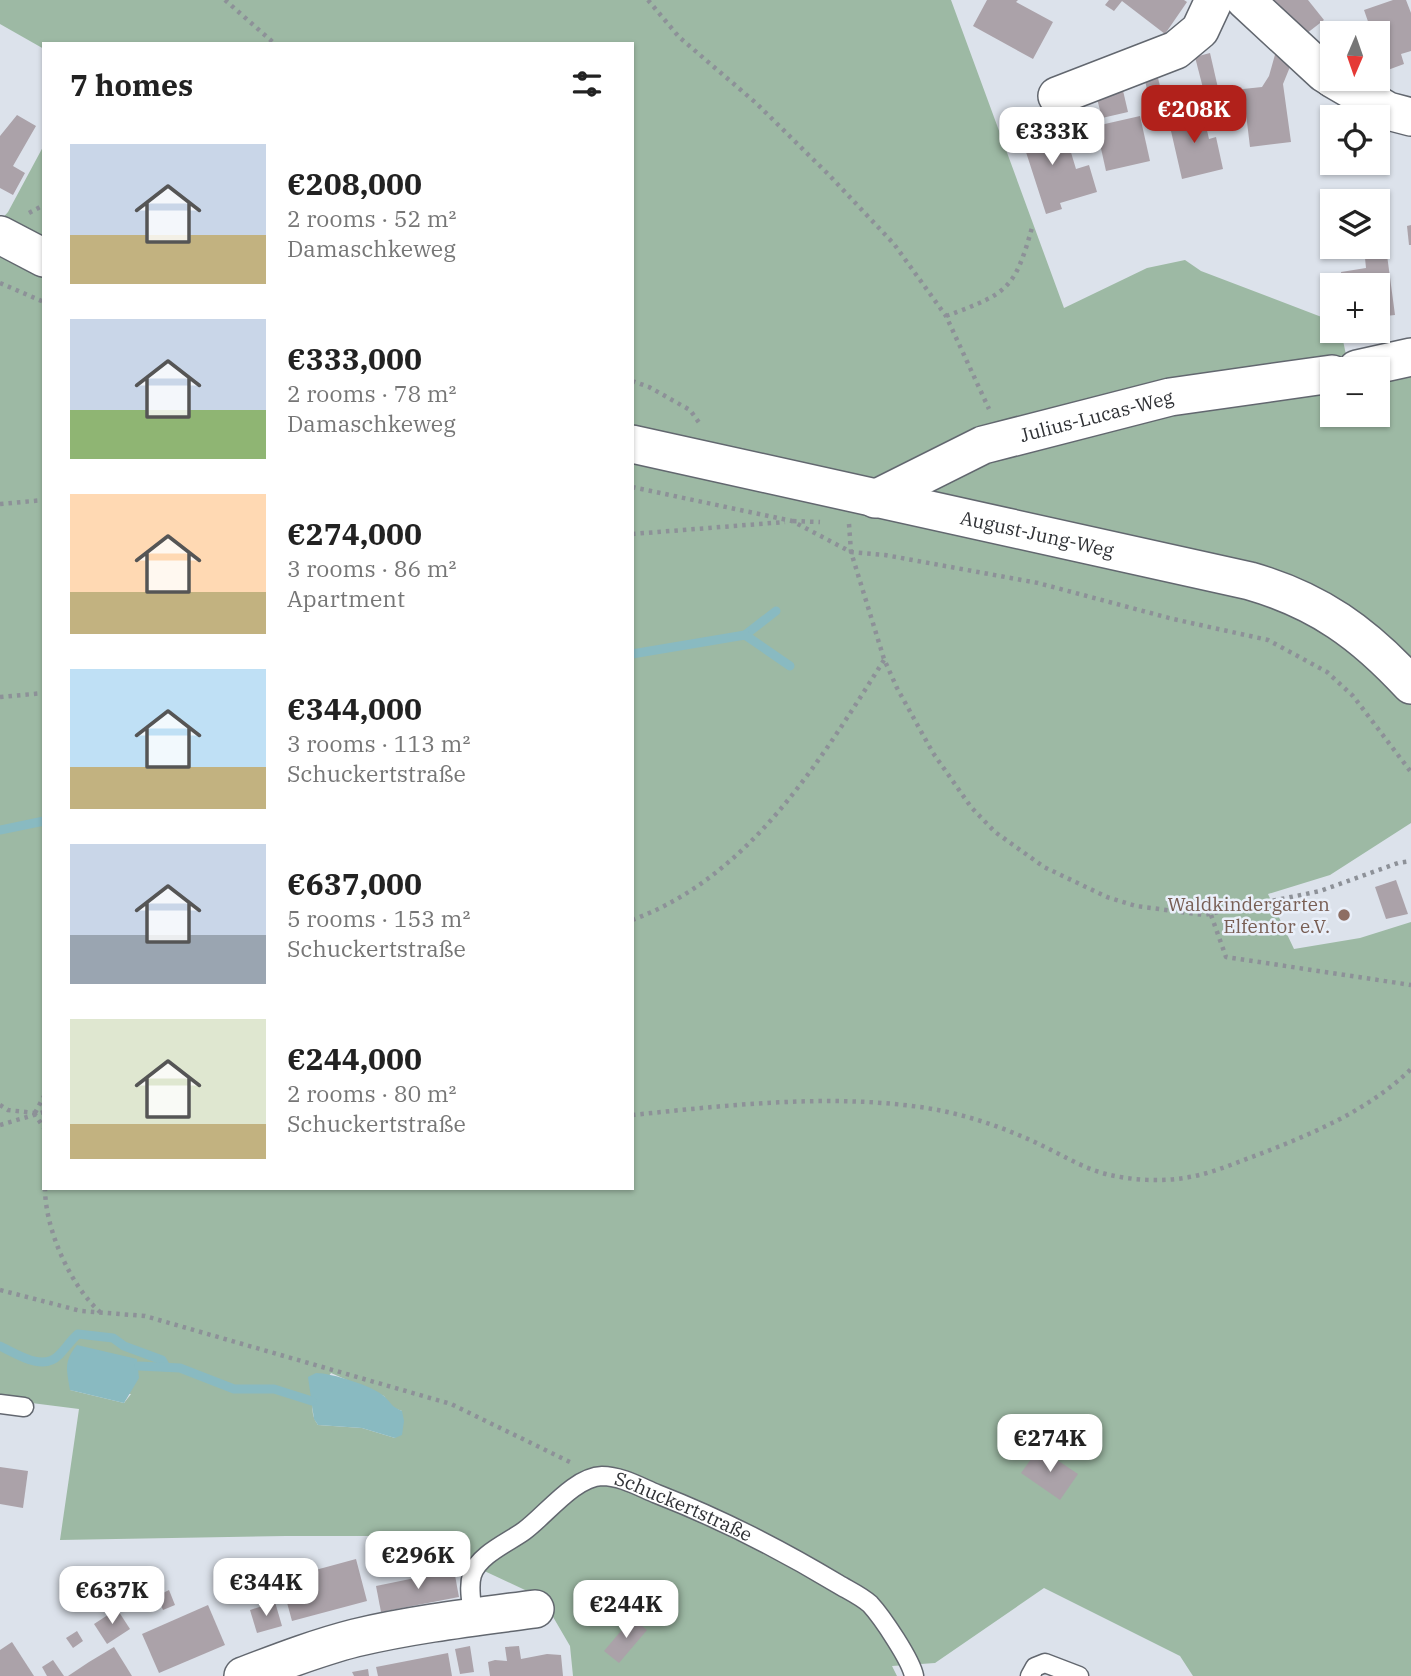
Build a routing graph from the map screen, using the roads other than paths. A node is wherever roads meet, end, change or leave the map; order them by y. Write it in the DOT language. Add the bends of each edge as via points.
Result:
graph roads {
  1 [pos="1214,0"];
  2 [pos="1245,0"];
  3 [pos="1320,69"];
  4 [pos="1355,91"];
  5 [pos="1057,96"];
  6 [pos="1411,117"];
  7 [pos="0,235"];
  8 [pos="42,257"];
  9 [pos="1411,357"];
  10 [pos="1390,362"];
  11 [pos="1320,376"];
  12 [pos="634,444"];
  13 [pos="862,511"];
  14 [pos="1411,685"];
  15 [pos="0,1404"];
  16 [pos="24,1407"];
  17 [pos="536,1609"];
  18 [pos="473,1617"];
  19 [pos="916,1673"];
  20 [pos="243,1676"];
  21 [pos="1030,1676"];
  22 [pos="1079,1676"];
  1 -- 5 [label="street" via="1200,30 1176,50"];
  2 -- 3 [label="street"];
  4 -- 6 [label="street" via="1388,111"];
  7 -- 8 [label="street"];
  9 -- 10 [label="street"];
  11 -- 13 [label="street, Julius-Lucas-Weg" via="1170,397 1003,439 983,445"];
  12 -- 13 [label="street, August-Jung-Weg" via="723,464"];
  13 -- 14 [label="street, August-Jung-Weg" via="1250,580 1281,590 1338,620"];
  15 -- 16 [label="lane"];
  17 -- 18 [label="street"];
  18 -- 19 [label="lane, Schuckertstraße" via="470,1587 477,1566 579,1484 600,1476 659,1494 781,1549 868,1602"];
  18 -- 20 [label="street" via="356,1638"];
  21 -- 22 [label="lane" via="1035,1667 1045,1663"];
}
